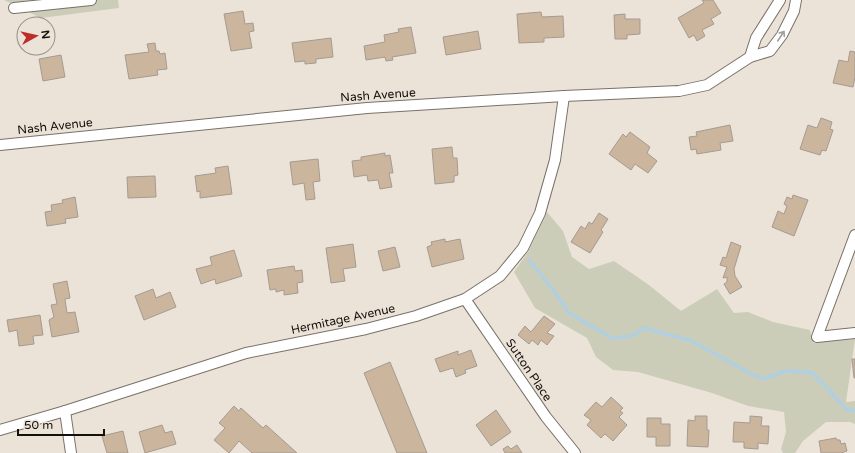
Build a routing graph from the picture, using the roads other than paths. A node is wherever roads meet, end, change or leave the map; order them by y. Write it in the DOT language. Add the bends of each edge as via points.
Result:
graph roads {
  1 [pos="91,0"];
  2 [pos="780,0"];
  3 [pos="796,0"];
  4 [pos="14,8"];
  5 [pos="750,57"];
  6 [pos="564,96"];
  7 [pos="0,145"];
  8 [pos="855,235"];
  9 [pos="465,299"];
  10 [pos="855,333"];
  11 [pos="65,411"];
  12 [pos="0,430"];
  13 [pos="71,453"];
  14 [pos="575,453"];
  1 -- 4 [label="street"];
  2 -- 5 [label="street" via="756,38"];
  5 -- 3 [label="street, Nash Avenue, one-way" via="770,51 782,35 794,11"];
  5 -- 6 [label="street, Nash Avenue" via="707,85 679,91"];
  6 -- 7 [label="street, Nash Avenue" via="366,108"];
  6 -- 9 [label="street, Hermitage Avenue" via="555,160 540,213 523,248 500,276"];
  8 -- 10 [label="street" via="817,337"];
  9 -- 11 [label="street, Hermitage Avenue" via="416,316 366,329 246,353"];
  9 -- 14 [label="street, Sutton Place" via="546,417"];
  11 -- 12 [label="street, Hermitage Avenue"];
  11 -- 13 [label="street"];
}
